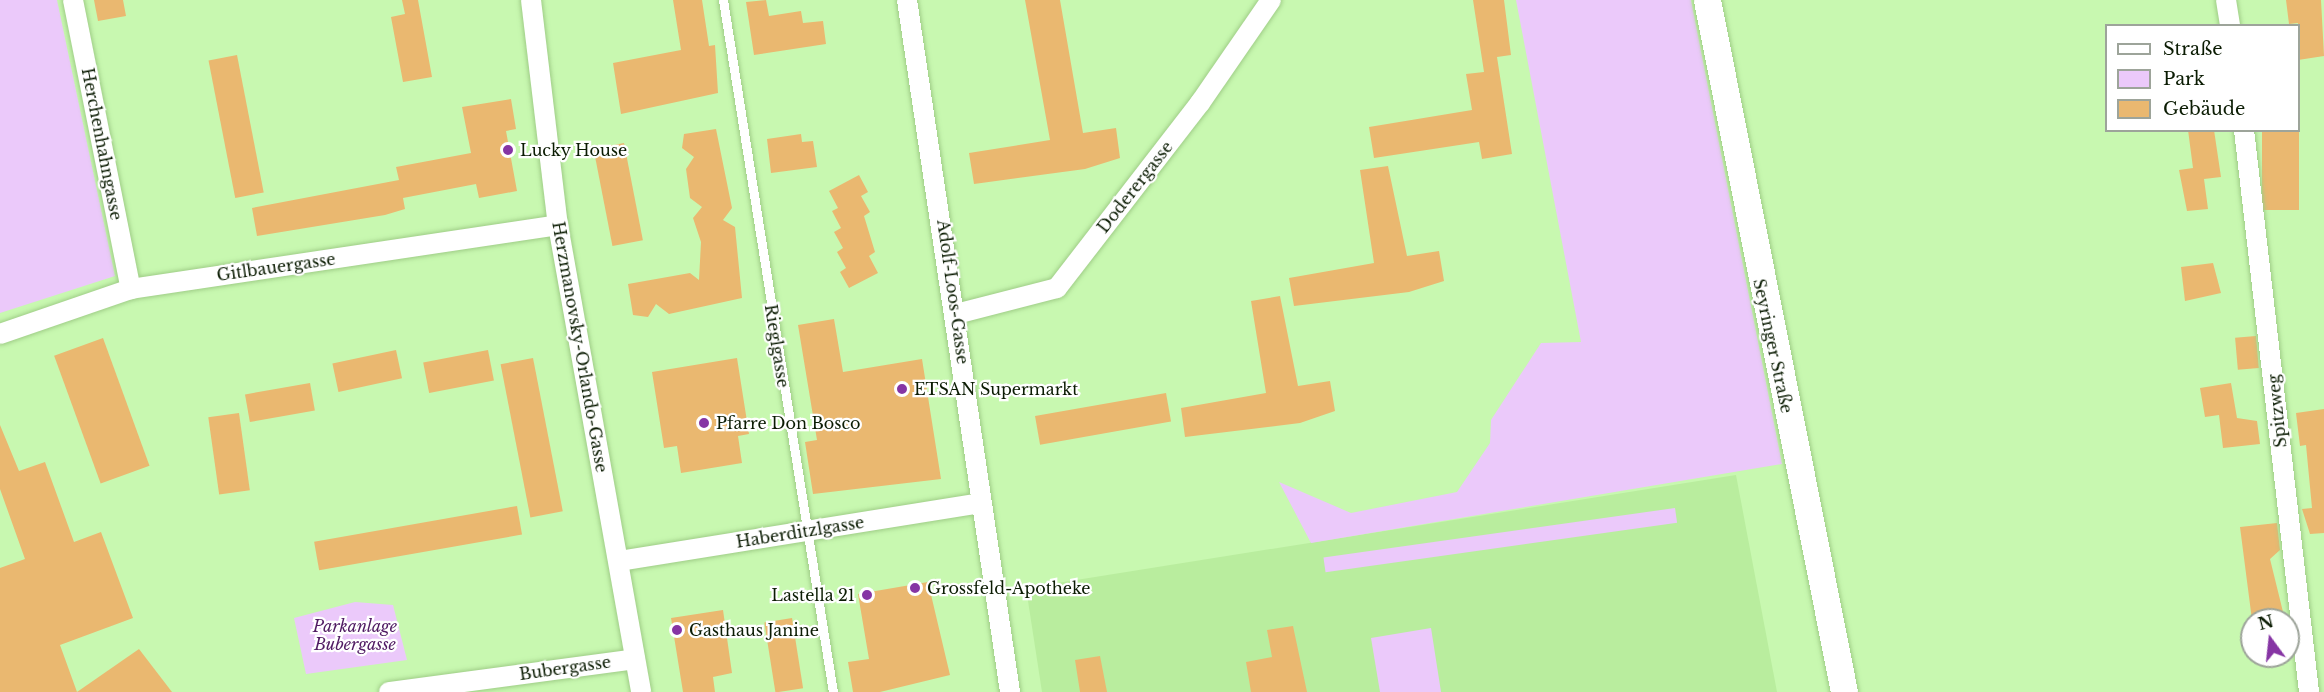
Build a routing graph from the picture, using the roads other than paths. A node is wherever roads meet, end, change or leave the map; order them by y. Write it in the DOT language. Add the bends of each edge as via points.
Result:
graph roads {
  1 [pos="73,0"];
  2 [pos="531,0"];
  3 [pos="723,0"];
  4 [pos="907,0"];
  5 [pos="1271,0"];
  6 [pos="1707,0"];
  7 [pos="2226,0"];
  8 [pos="2230,24"];
  9 [pos="2244,132"];
  10 [pos="558,225"];
  11 [pos="131,289"];
  12 [pos="956,314"];
  13 [pos="0,334"];
  14 [pos="981,503"];
  15 [pos="807,531"];
  16 [pos="618,561"];
  17 [pos="635,659"];
  18 [pos="388,692"];
  19 [pos="641,692"];
  20 [pos="833,692"];
  21 [pos="1010,692"];
  22 [pos="1844,692"];
  23 [pos="2309,692"];
  1 -- 11 [label="street, Herchenhahngasse"];
  2 -- 10 [label="street, Herzmanovsky-Orlando-Gasse"];
  3 -- 15 [label="lane, Rieglgasse"];
  4 -- 12 [label="street, Adolf-Loos-Gasse"];
  5 -- 12 [label="street, Doderergasse" via="1200,104 1057,288"];
  6 -- 22 [label="main road, Seyringer Straße"];
  7 -- 8 [label="street"];
  9 -- 23 [label="street, Spitzweg"];
  10 -- 11 [label="street, Gitlbauergasse"];
  10 -- 16 [label="street, Herzmanovsky-Orlando-Gasse"];
  11 -- 13 [label="street, Gitlbauergasse"];
  12 -- 14 [label="street, Adolf-Loos-Gasse"];
  14 -- 15 [label="street, Haberditzlgasse"];
  14 -- 21 [label="street, Adolf-Loos-Gasse"];
  15 -- 16 [label="street, Haberditzlgasse"];
  15 -- 20 [label="lane, Rieglgasse"];
  16 -- 17 [label="street, Herzmanovsky-Orlando-Gasse"];
  17 -- 18 [label="street, Bubergasse"];
  17 -- 19 [label="street, Herzmanovsky-Orlando-Gasse"];
}
